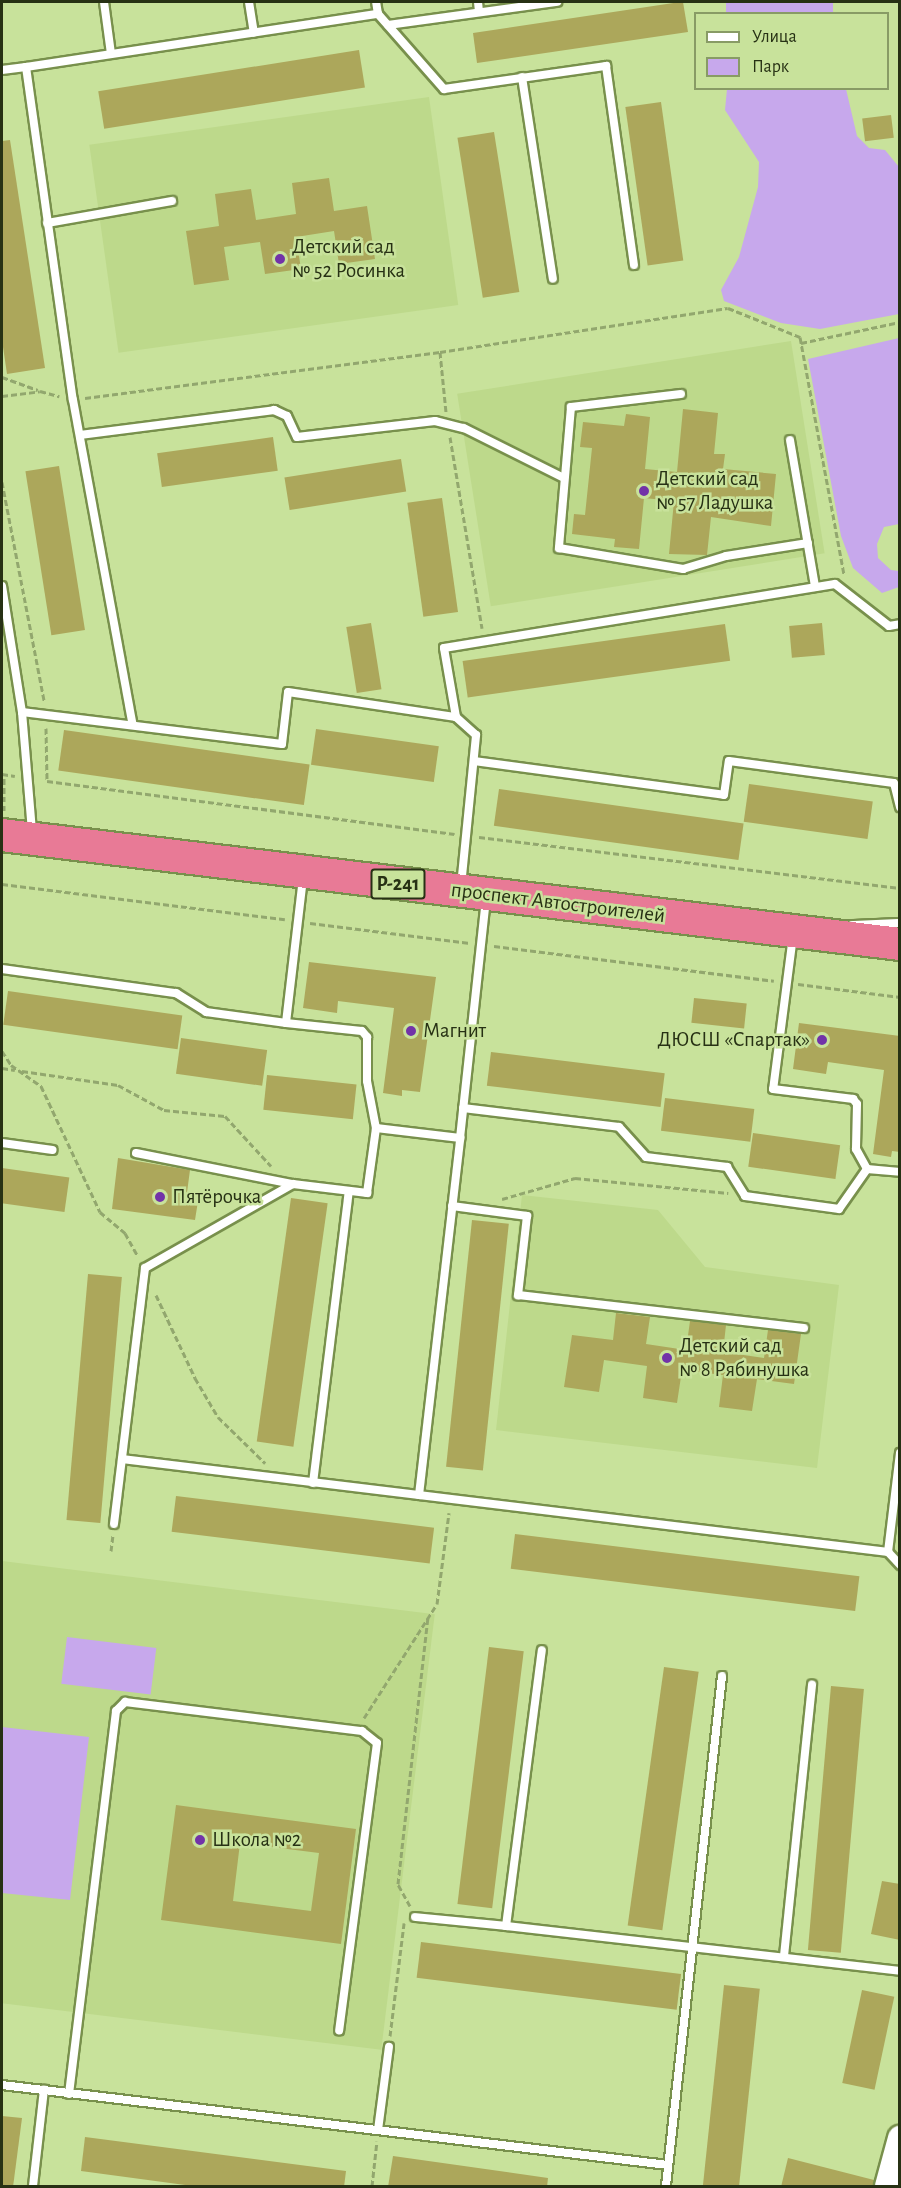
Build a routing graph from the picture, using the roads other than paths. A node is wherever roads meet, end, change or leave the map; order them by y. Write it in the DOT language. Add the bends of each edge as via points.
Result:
graph roads {
  1 [pos="104,2"];
  2 [pos="249,2"];
  3 [pos="376,2"];
  4 [pos="478,2"];
  5 [pos="557,2"];
  6 [pos="479,12"];
  7 [pos="378,14"];
  8 [pos="388,25"];
  9 [pos="254,33"];
  10 [pos="111,54"];
  11 [pos="26,67"];
  12 [pos="2,70"];
  13 [pos="522,77"];
  14 [pos="172,201"];
  15 [pos="47,223"];
  16 [pos="634,265"];
  17 [pos="553,279"];
  18 [pos="681,394"];
  19 [pos="80,435"];
  20 [pos="790,441"];
  21 [pos="562,477"];
  22 [pos="807,543"];
  23 [pos="2,586"];
  24 [pos="815,587"];
  25 [pos="900,624"];
  26 [pos="22,712"];
  27 [pos="456,717"];
  28 [pos="132,723"];
  29 [pos="474,761"];
  30 [pos="900,807"];
  31 [pos="17,836"];
  32 [pos="304,871"];
  33 [pos="474,893"];
  34 [pos="900,923"];
  35 [pos="794,930"];
  36 [pos="900,944"];
  37 [pos="2,969"];
  38 [pos="286,1023"];
  39 [pos="463,1108"];
  40 [pos="376,1128"];
  41 [pos="460,1138"];
  42 [pos="2,1143"];
  43 [pos="53,1150"];
  44 [pos="136,1153"];
  45 [pos="867,1168"];
  46 [pos="900,1172"];
  47 [pos="293,1184"];
  48 [pos="348,1191"];
  49 [pos="452,1206"];
  50 [pos="804,1328"];
  51 [pos="900,1453"];
  52 [pos="122,1459"];
  53 [pos="313,1483"];
  54 [pos="419,1495"];
  55 [pos="114,1524"];
  56 [pos="888,1552"];
  57 [pos="900,1565"];
  58 [pos="542,1650"];
  59 [pos="722,1676"];
  60 [pos="812,1684"];
  61 [pos="415,1917"];
  62 [pos="506,1926"];
  63 [pos="690,1948"];
  64 [pos="784,1956"];
  65 [pos="900,1971"];
  66 [pos="339,2030"];
  67 [pos="388,2047"];
  68 [pos="2,2085"];
  69 [pos="44,2090"];
  70 [pos="69,2094"];
  71 [pos="378,2130"];
  72 [pos="900,2138"];
  73 [pos="668,2165"];
  74 [pos="33,2187"];
  75 [pos="666,2187"];
  76 [pos="888,2187"];
  1 -- 10 [label="lane"];
  2 -- 9 [label="lane"];
  3 -- 7 [label="lane"];
  4 -- 6 [label="lane"];
  5 -- 6 [label="lane"];
  6 -- 8 [label="lane"];
  7 -- 8 [label="lane"];
  7 -- 9 [label="lane"];
  8 -- 13 [label="lane" via="444,89"];
  9 -- 10 [label="lane"];
  10 -- 11 [label="lane"];
  11 -- 12 [label="lane"];
  11 -- 15 [label="lane"];
  13 -- 16 [label="lane" via="606,66"];
  13 -- 17 [label="lane"];
  14 -- 15 [label="lane"];
  15 -- 19 [label="lane"];
  18 -- 21 [label="lane" via="571,408"];
  19 -- 21 [label="lane" via="274,410 287,416 297,437 435,421 464,428"];
  19 -- 28 [label="lane"];
  20 -- 22 [label="lane"];
  21 -- 22 [label="lane" via="559,548 683,569 726,556"];
  22 -- 24 [label="lane"];
  23 -- 26 [label="lane"];
  24 -- 25 [label="lane" via="835,584 889,626"];
  24 -- 27 [label="lane" via="444,648"];
  26 -- 28 [label="lane"];
  26 -- 31 [label="lane"];
  27 -- 28 [label="lane" via="288,692 282,744"];
  27 -- 29 [label="lane" via="476,735"];
  29 -- 30 [label="lane" via="724,795 729,761 894,783"];
  29 -- 33 [label="lane" via="466,836"];
  31 -- 32 [label="highway, проспект Автостроителей / Р-241"];
  32 -- 33 [label="highway, проспект Автостроителей / Р-241"];
  32 -- 38 [label="lane"];
  33 -- 35 [label="highway, проспект Автостроителей / Р-241"];
  33 -- 39 [label="lane" via="482,944"];
  34 -- 35 [label="lane"];
  35 -- 36 [label="highway, проспект Автостроителей / Р-241"];
  35 -- 45 [label="lane" via="773,1089 853,1099 857,1104 855,1149"];
  37 -- 38 [label="lane" via="176,993 206,1012"];
  38 -- 40 [label="lane" via="362,1031 368,1037 367,1081"];
  39 -- 41 [label="lane"];
  39 -- 45 [label="lane" via="619,1127 646,1157 727,1167 745,1196 839,1209"];
  40 -- 41 [label="lane"];
  40 -- 48 [label="lane" via="367,1193"];
  41 -- 49 [label="lane"];
  42 -- 43 [label="lane"];
  44 -- 47 [label="lane"];
  45 -- 46 [label="lane"];
  47 -- 48 [label="lane"];
  47 -- 52 [label="lane" via="145,1268"];
  48 -- 53 [label="lane"];
  49 -- 50 [label="lane" via="527,1216 518,1295"];
  49 -- 54 [label="lane"];
  51 -- 56 [label="lane"];
  52 -- 53 [label="lane"];
  52 -- 55 [label="lane"];
  53 -- 54 [label="lane"];
  54 -- 56 [label="lane"];
  56 -- 57 [label="lane"];
  58 -- 62 [label="lane"];
  59 -- 63 [label="lane"];
  60 -- 64 [label="lane"];
  61 -- 62 [label="lane"];
  62 -- 63 [label="lane"];
  63 -- 64 [label="lane"];
  63 -- 73 [label="lane"];
  64 -- 65 [label="lane"];
  66 -- 70 [label="lane" via="377,1743 356,1731 125,1702 116,1711"];
  67 -- 71 [label="lane"];
  68 -- 69 [label="lane"];
  69 -- 70 [label="lane"];
  69 -- 74 [label="lane"];
  70 -- 71 [label="lane"];
  71 -- 73 [label="lane"];
  72 -- 76 [label="street"];
  73 -- 75 [label="lane"];
}
